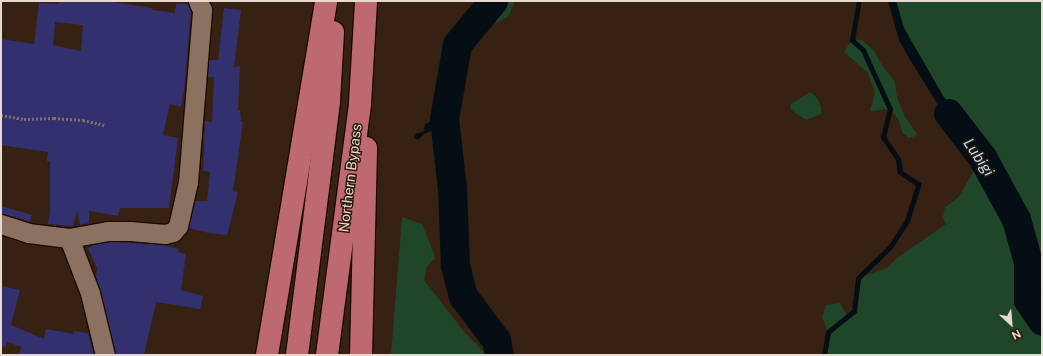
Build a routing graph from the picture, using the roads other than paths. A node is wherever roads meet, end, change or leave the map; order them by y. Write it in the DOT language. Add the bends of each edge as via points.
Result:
graph roads {
  1 [pos="198,1"];
  2 [pos="326,1"];
  3 [pos="334,1"];
  4 [pos="366,1"];
  5 [pos="369,1"];
  6 [pos="1,224"];
  7 [pos="69,238"];
  8 [pos="105,355"];
  9 [pos="267,355"];
  10 [pos="297,355"];
  11 [pos="327,355"];
  12 [pos="361,355"];
  1 -- 7 [label="street" via="202,10 188,174 178,226 173,232 165,234 130,230"];
  2 -- 9 [label="highway"];
  3 -- 10 [label="highway" via="329,100"];
  4 -- 11 [label="highway, Northern Bypass" via="360,103"];
  5 -- 12 [label="highway"];
  6 -- 7 [label="street" via="28,233"];
  7 -- 8 [label="street" via="90,293"];
}
